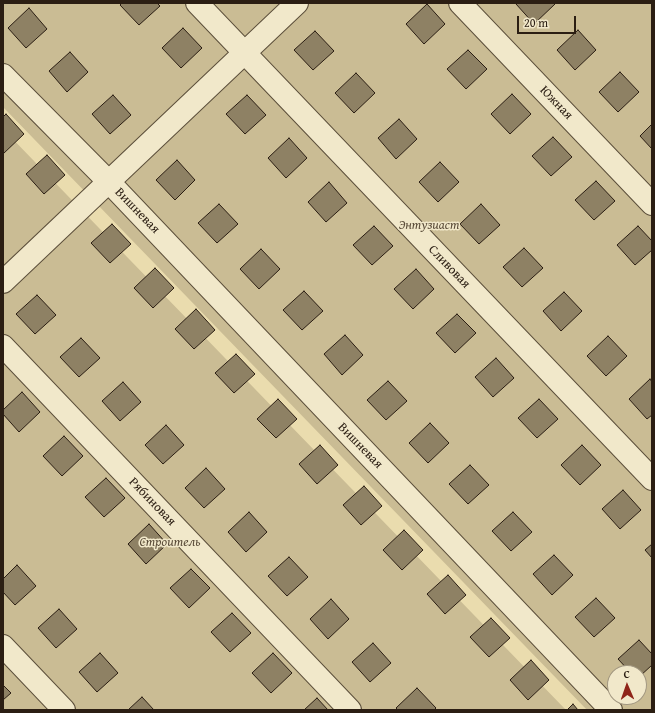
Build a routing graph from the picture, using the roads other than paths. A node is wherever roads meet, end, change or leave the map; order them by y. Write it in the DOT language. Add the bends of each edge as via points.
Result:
graph roads {
  1 [pos="197,3"];
  2 [pos="297,3"];
  3 [pos="460,3"];
  4 [pos="245,53"];
  5 [pos="3,75"];
  6 [pos="109,182"];
  7 [pos="652,204"];
  8 [pos="3,282"];
  9 [pos="3,346"];
  10 [pos="652,479"];
  11 [pos="3,646"];
  12 [pos="64,710"];
  13 [pos="350,710"];
  14 [pos="611,710"];
  1 -- 4 [label="street, Сливовая"];
  2 -- 4 [label="street, Вишневая"];
  3 -- 7 [label="street, Южная"];
  4 -- 6 [label="street, Вишневая"];
  4 -- 10 [label="street, Сливовая"];
  5 -- 6 [label="street, Вишневая"];
  6 -- 8 [label="street, Вишневая"];
  6 -- 14 [label="street, Вишневая"];
  9 -- 13 [label="street, Рябиновая"];
  11 -- 12 [label="street"];
}
